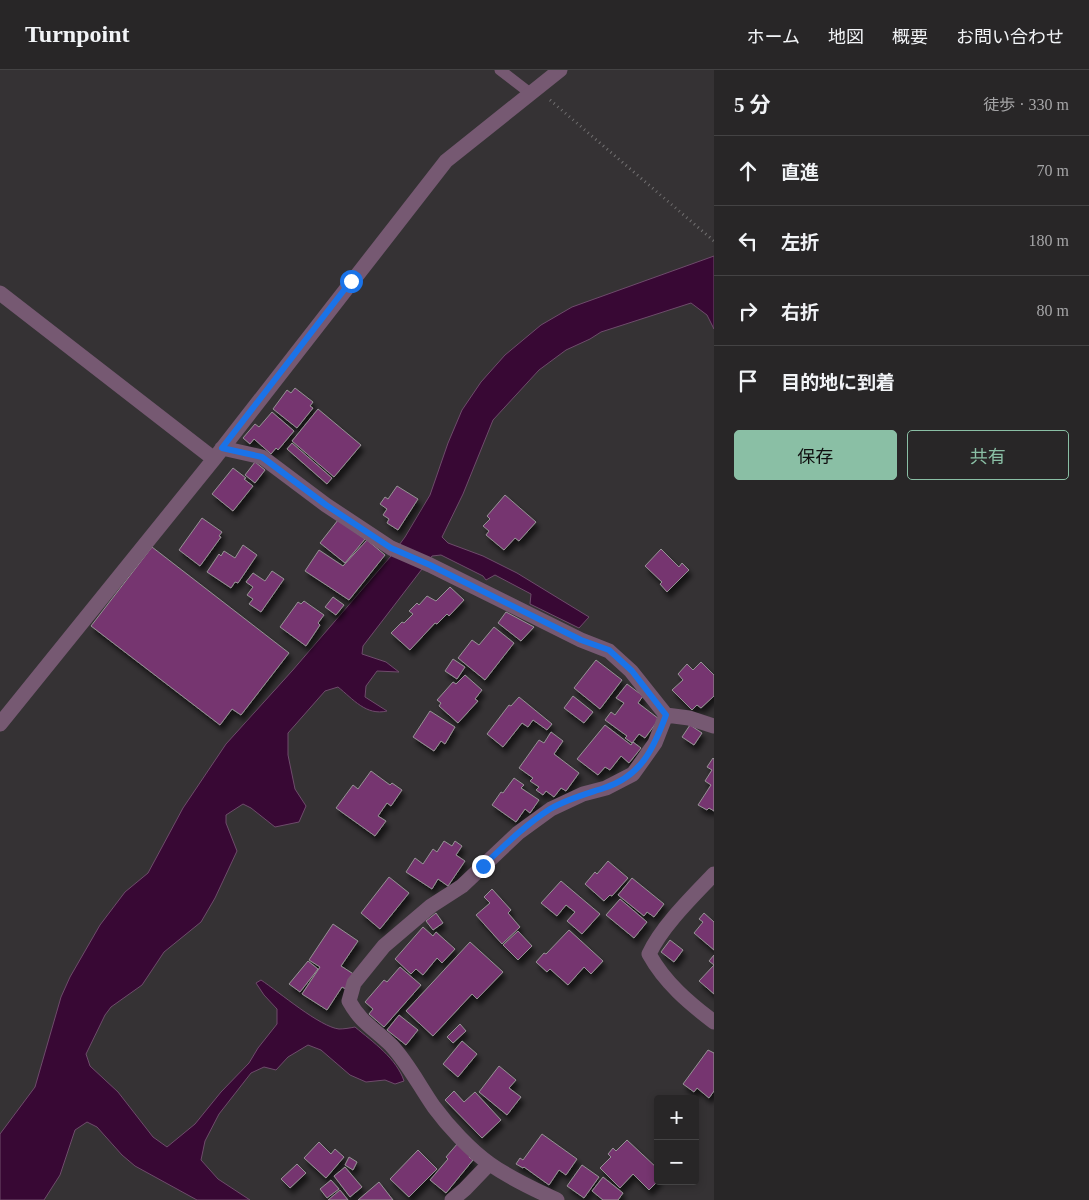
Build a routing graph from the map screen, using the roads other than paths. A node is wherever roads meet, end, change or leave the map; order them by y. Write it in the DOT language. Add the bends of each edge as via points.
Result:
graph roads {
  1 [pos="500,70"];
  2 [pos="560,70"];
  3 [pos="533,91"];
  4 [pos="0,293"];
  5 [pos="218,453"];
  6 [pos="666,715"];
  7 [pos="0,724"];
  8 [pos="714,726"];
  9 [pos="714,874"];
  10 [pos="714,1022"];
  11 [pos="489,1164"];
  12 [pos="452,1200"];
  13 [pos="557,1200"];
  1 -- 3 [label="lane"];
  2 -- 3 [label="street"];
  3 -- 5 [label="street" via="446,161"];
  4 -- 5 [label="street"];
  5 -- 6 [label="street" via="262,457 391,548 581,640 609,650 632,671"];
  5 -- 7 [label="street"];
  6 -- 8 [label="street"];
  6 -- 11 [label="street" via="655,743 633,774 551,809 524,828 462,886 431,906 384,946 354,982 349,1001 357,1015 391,1045 454,1132"];
  9 -- 10 [label="street" via="666,929 650,954 658,970 686,1001"];
  11 -- 12 [label="street"];
  11 -- 13 [label="street"];
}
